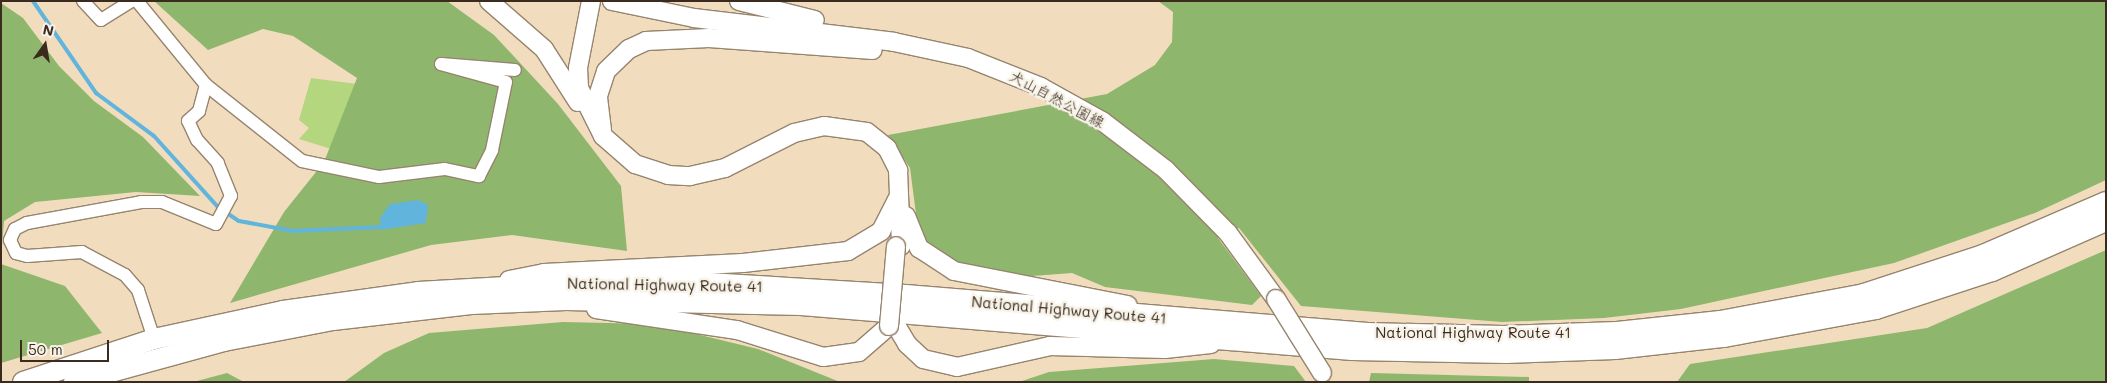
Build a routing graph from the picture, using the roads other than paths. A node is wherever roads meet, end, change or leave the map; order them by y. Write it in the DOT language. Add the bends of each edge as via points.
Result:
graph roads {
  1 [pos="83,1"];
  2 [pos="131,1"];
  3 [pos="137,1"];
  4 [pos="488,1"];
  5 [pos="591,1"];
  6 [pos="597,1"];
  7 [pos="612,1"];
  8 [pos="739,1"];
  9 [pos="589,24"];
  10 [pos="968,58"];
  11 [pos="515,70"];
  12 [pos="206,85"];
  13 [pos="591,118"];
  14 [pos="603,136"];
  15 [pos="901,191"];
  16 [pos="2106,202"];
  17 [pos="2106,220"];
  18 [pos="471,296"];
  19 [pos="1212,323"];
  20 [pos="891,324"];
  21 [pos="154,339"];
  22 [pos="1231,342"];
  23 [pos="1325,378"];
  24 [pos="23,382"];
  25 [pos="74,382"];
  1 -- 2 [label="street" via="100,20"];
  3 -- 12 [label="street"];
  4 -- 13 [label="main road" via="544,49"];
  5 -- 9 [label="main road"];
  6 -- 9 [label="main road"];
  7 -- 10 [label="main road, 犬山自然公園線" via="694,18 884,41"];
  8 -- 10 [label="main road" via="781,14 887,31"];
  9 -- 13 [label="main road" via="583,72"];
  10 -- 14 [label="main road" via="772,42 665,37 646,41 629,48 606,71 598,96"];
  10 -- 23 [label="main road, 犬山自然公園線, bridge" via="1041,87 1134,144 1228,233 1276,298"];
  11 -- 12 [label="street" via="441,64 506,82 492,150 479,176 445,169 379,177 302,161"];
  12 -- 21 [label="street" via="198,111 188,122 196,140 218,163 231,196 216,224 162,202 141,202 15,229 10,240 16,253 27,256 82,252 125,275 138,290"];
  13 -- 14 [label="main road"];
  14 -- 15 [label="main road" via="635,164 668,175 690,176 725,168 794,133 845,126 867,132 887,148"];
  15 -- 18 [label="main road" via="881,231 848,251 743,263 544,273"];
  15 -- 19 [label="main road" via="919,248 954,271"];
  15 -- 20 [label="main road"];
  16 -- 19 [label="highway, National Highway Route 41" via="1983,255 1864,294 1720,321 1617,332 1503,336"];
  17 -- 22 [label="highway, National Highway Route 41" via="1992,271 1876,309 1724,336 1616,349 1506,354"];
  18 -- 19 [label="highway, National Highway Route 41" via="708,284 906,295"];
  18 -- 20 [label="main road" via="667,317 737,330 823,357 859,352"];
  18 -- 21 [label="highway, National Highway Route 41" via="283,311"];
  18 -- 22 [label="highway, National Highway Route 41" via="801,304"];
  18 -- 25 [label="highway, National Highway Route 41" via="224,342"];
  20 -- 22 [label="main road" via="923,359 957,367 1050,346 1165,349"];
  21 -- 24 [label="highway, National Highway Route 41"];
}
